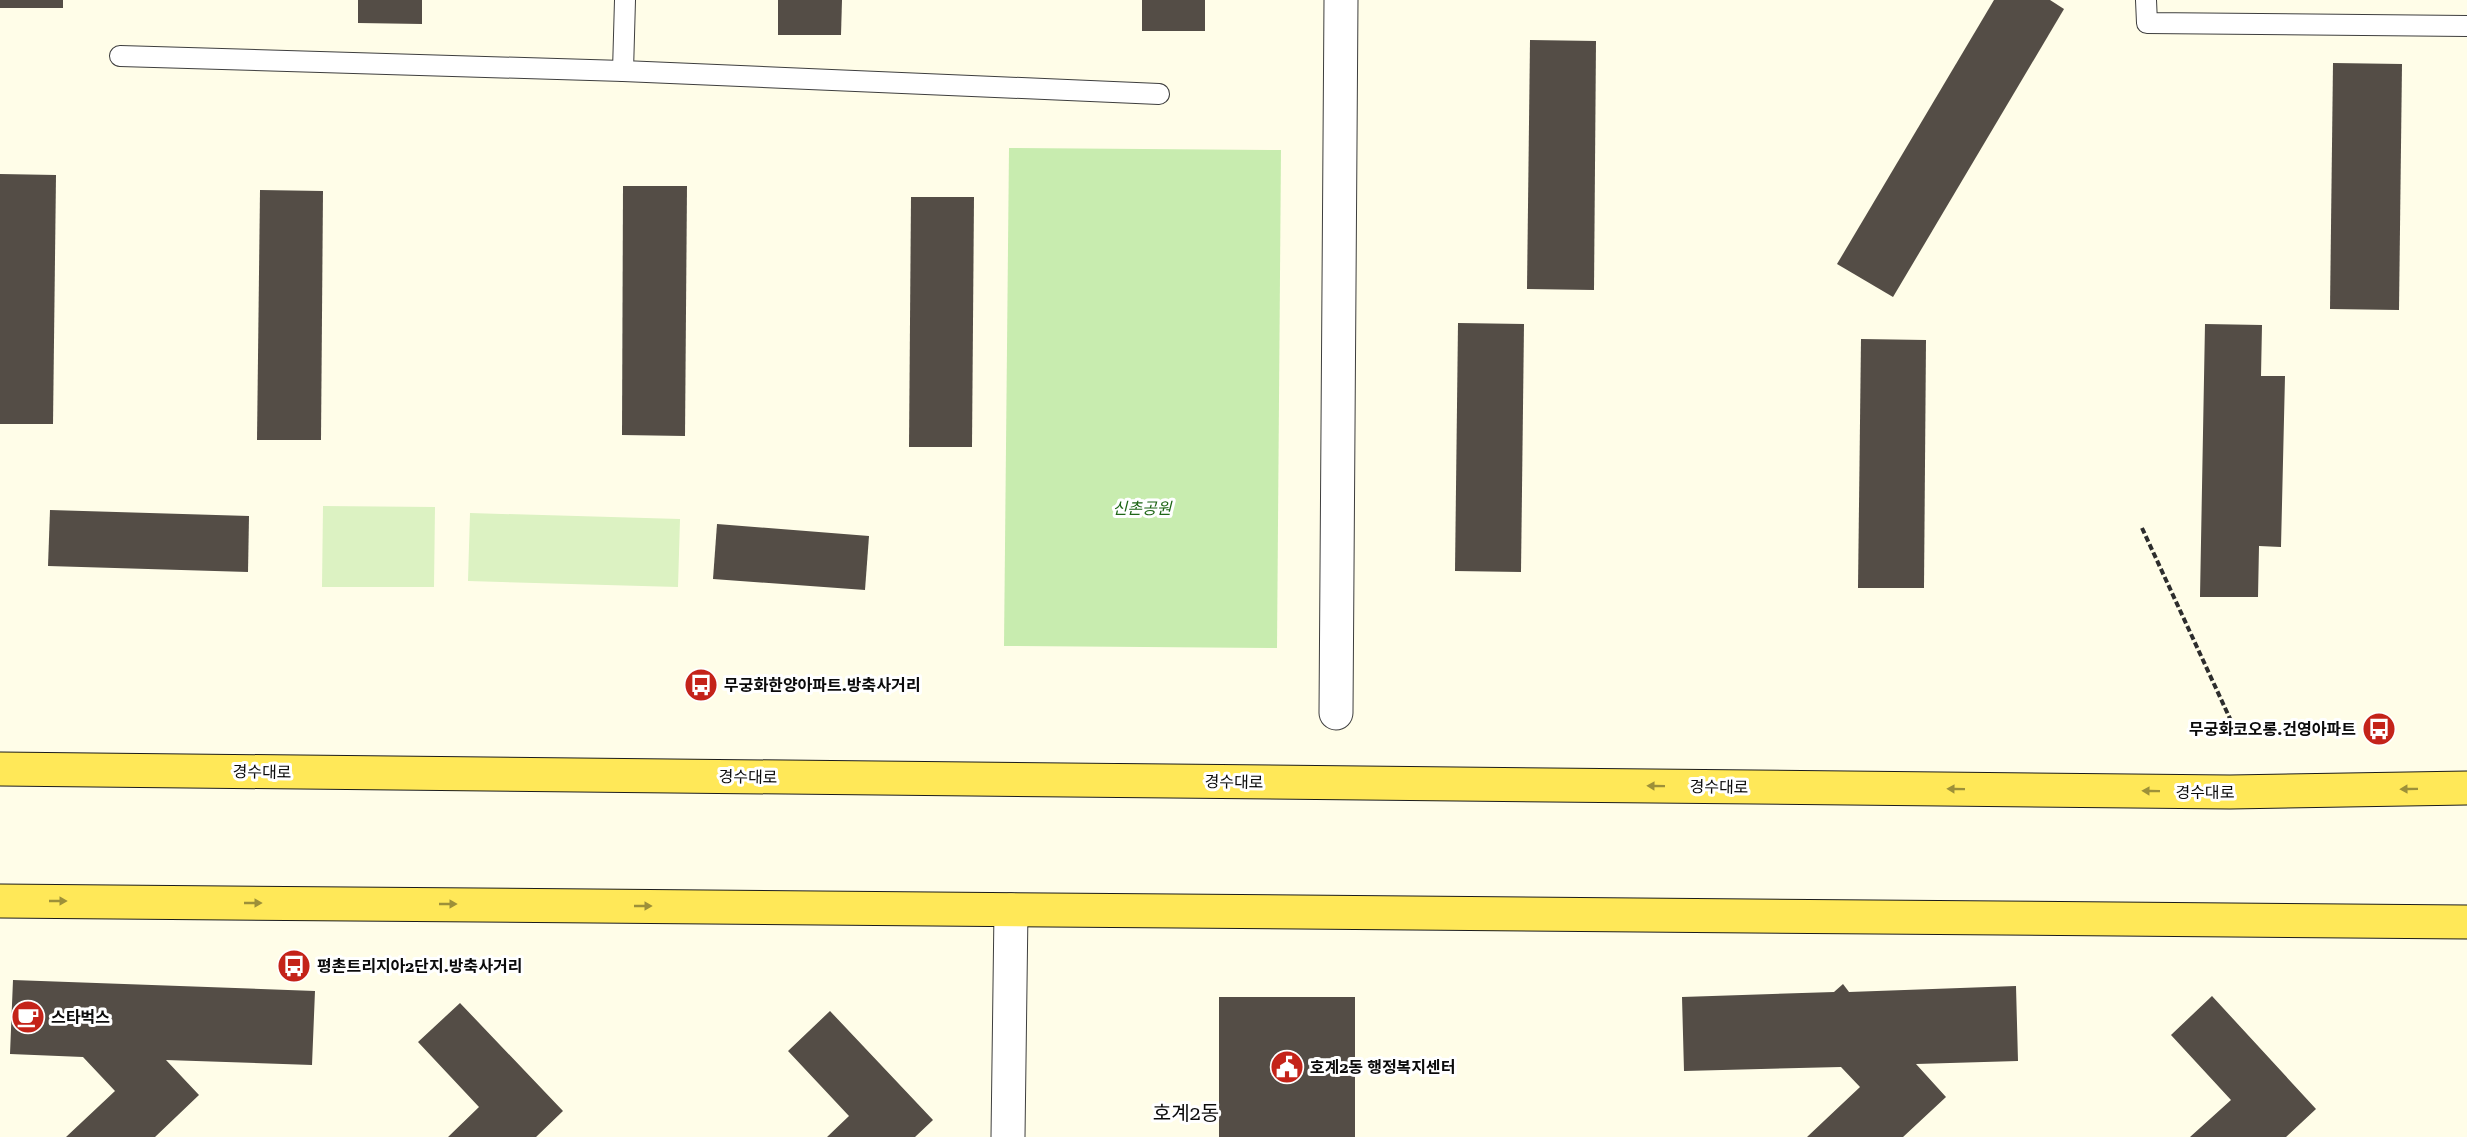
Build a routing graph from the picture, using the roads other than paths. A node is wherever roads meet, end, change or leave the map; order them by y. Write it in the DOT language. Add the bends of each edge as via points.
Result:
graph roads {
  1 [pos="625,0"];
  2 [pos="1341,0"];
  3 [pos="2146,0"];
  4 [pos="2467,26"];
  5 [pos="120,56"];
  6 [pos="623,71"];
  7 [pos="1160,94"];
  8 [pos="1336,713"];
  9 [pos="0,769"];
  10 [pos="2467,788"];
  11 [pos="0,901"];
  12 [pos="1011,910"];
  13 [pos="2467,922"];
  14 [pos="1008,1137"];
  1 -- 6 [label="lane"];
  2 -- 8 [label="street"];
  3 -- 4 [label="lane" via="2147,23"];
  5 -- 6 [label="lane"];
  6 -- 7 [label="lane"];
  10 -- 9 [label="main road, 경수대로, one-way" via="2206,792"];
  11 -- 12 [label="main road, one-way"];
  12 -- 13 [label="main road"];
  12 -- 14 [label="street"];
}
